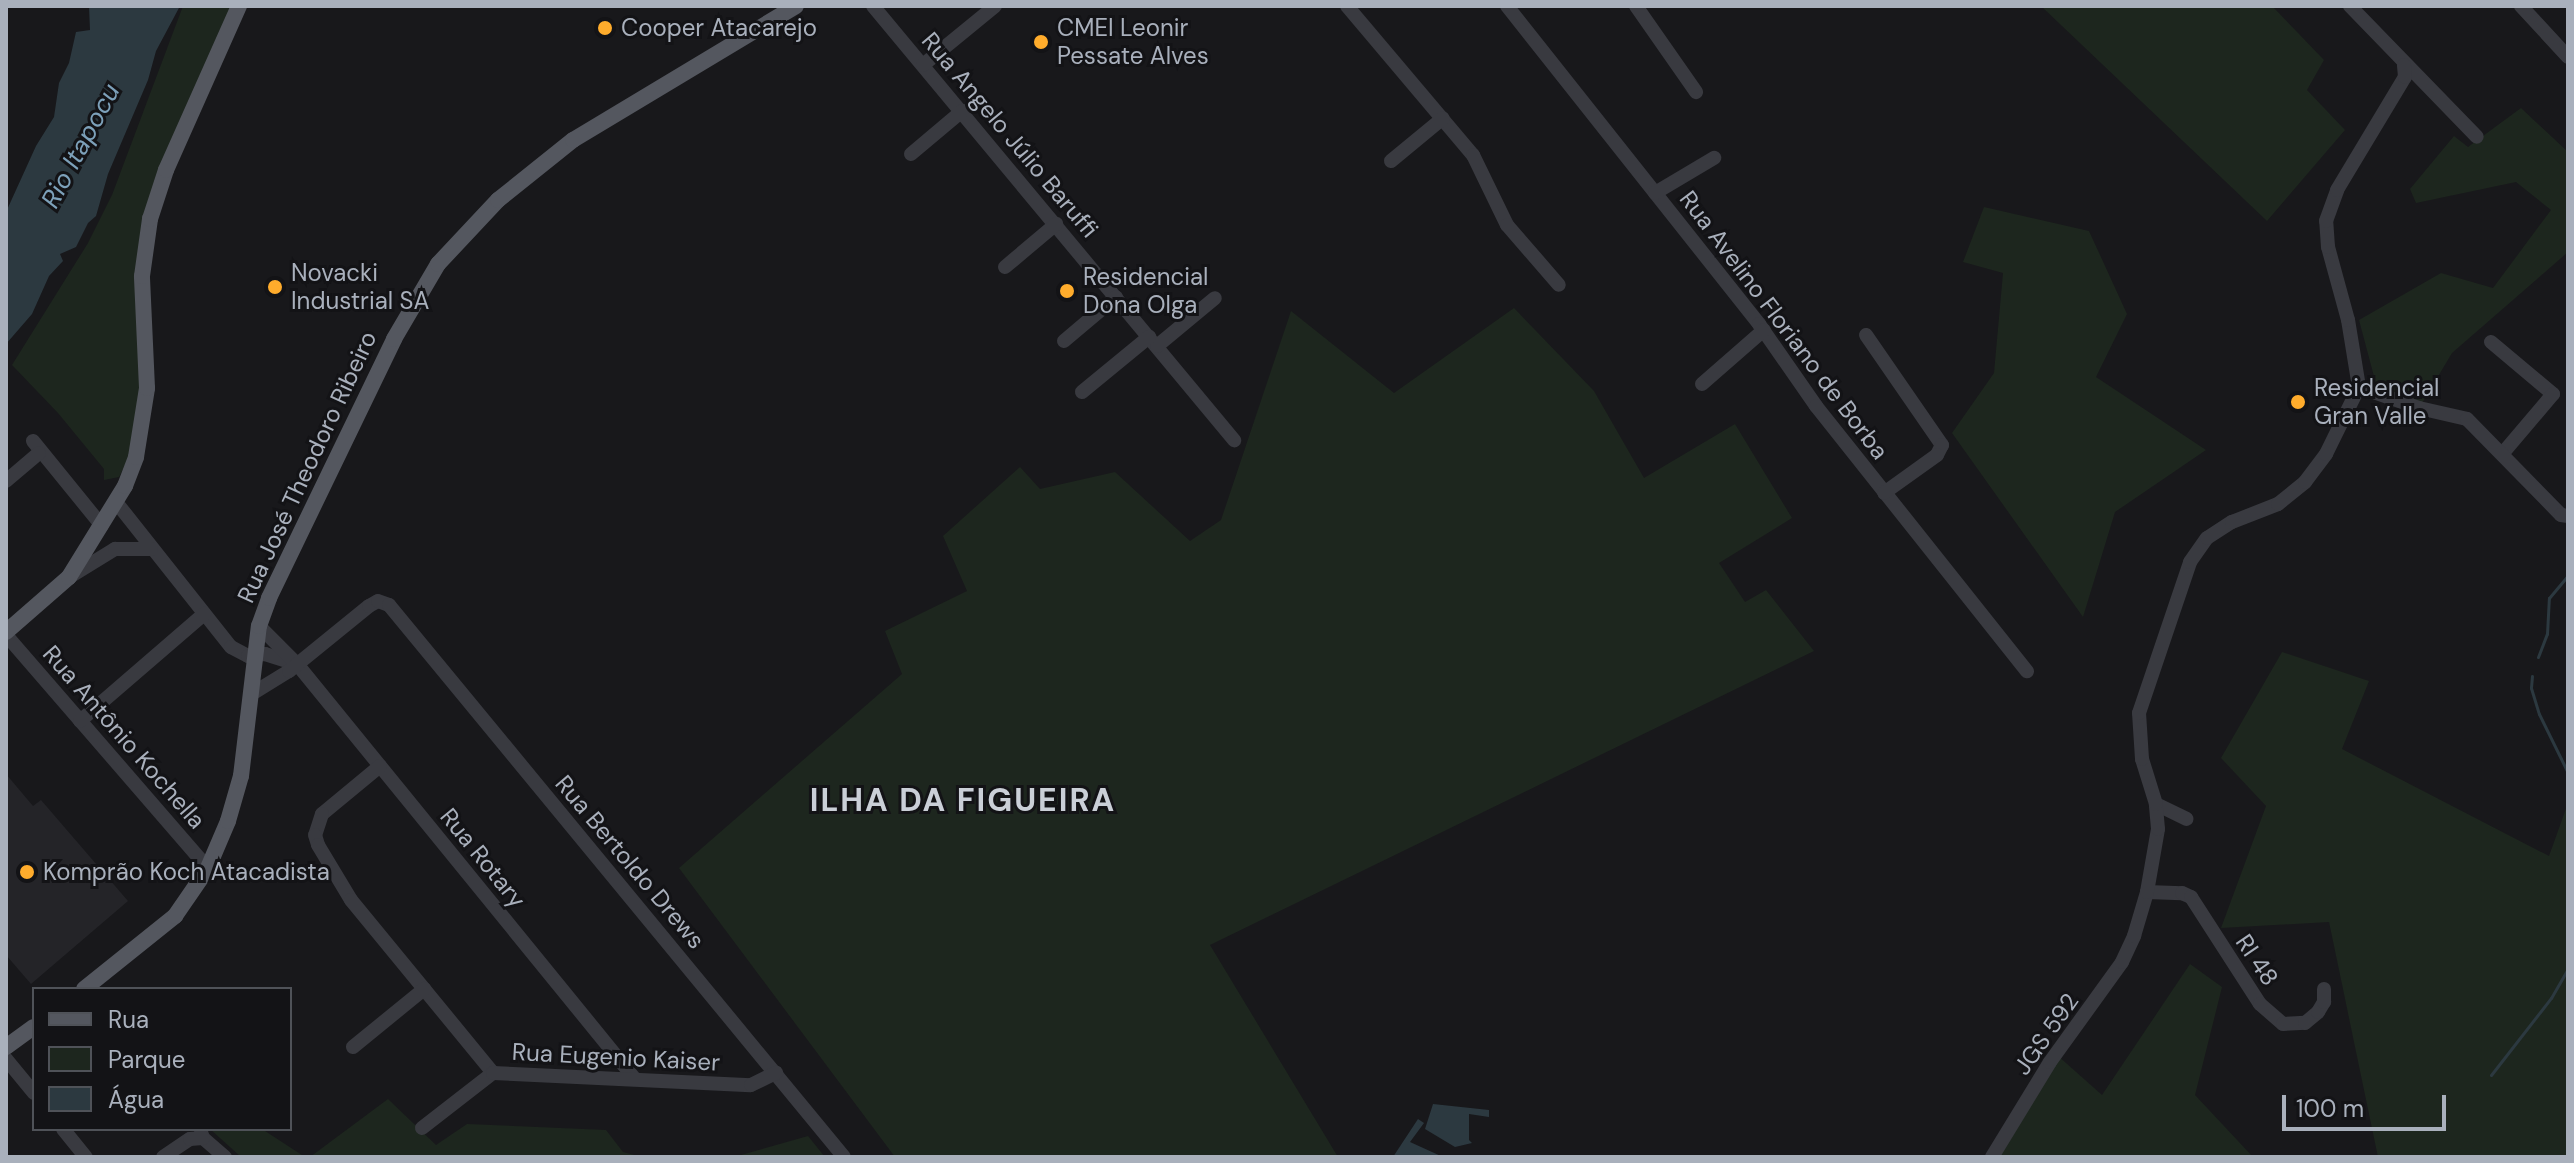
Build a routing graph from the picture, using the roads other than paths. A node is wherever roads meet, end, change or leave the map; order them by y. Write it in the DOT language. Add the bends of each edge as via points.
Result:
graph roads {
  1 [pos="239,6"];
  2 [pos="796,6"];
  3 [pos="873,6"];
  4 [pos="995,6"];
  5 [pos="1347,6"];
  6 [pos="1507,6"];
  7 [pos="1636,6"];
  8 [pos="2350,6"];
  9 [pos="2521,6"];
  10 [pos="2568,57"];
  11 [pos="923,65"];
  12 [pos="2404,65"];
  13 [pos="1696,92"];
  14 [pos="962,111"];
  15 [pos="1443,118"];
  16 [pos="2477,137"];
  17 [pos="911,154"];
  18 [pos="1714,158"];
  19 [pos="1391,161"];
  20 [pos="1655,193"];
  21 [pos="1056,224"];
  22 [pos="1005,267"];
  23 [pos="1559,285"];
  24 [pos="1116,297"];
  25 [pos="1215,298"];
  26 [pos="1764,330"];
  27 [pos="1866,335"];
  28 [pos="1064,341"];
  29 [pos="1153,341"];
  30 [pos="2491,342"];
  31 [pos="1702,384"];
  32 [pos="2359,387"];
  33 [pos="1082,392"];
  34 [pos="1234,440"];
  35 [pos="2503,453"];
  36 [pos="6,481"];
  37 [pos="1884,493"];
  38 [pos="116,502"];
  39 [pos="2568,516"];
  40 [pos="102,526"];
  41 [pos="151,549"];
  42 [pos="69,577"];
  43 [pos="204,614"];
  44 [pos="259,626"];
  45 [pos="6,634"];
  46 [pos="255,657"];
  47 [pos="297,664"];
  48 [pos="2027,671"];
  49 [pos="250,695"];
  50 [pos="80,721"];
  51 [pos="380,766"];
  52 [pos="2156,804"];
  53 [pos="2187,819"];
  54 [pos="208,868"];
  55 [pos="2147,892"];
  56 [pos="86,987"];
  57 [pos="424,989"];
  58 [pos="2324,989"];
  59 [pos="32,1028"];
  60 [pos="6,1047"];
  61 [pos="353,1047"];
  62 [pos="6,1059"];
  63 [pos="493,1073"];
  64 [pos="776,1073"];
  65 [pos="635,1079"];
  66 [pos="32,1091"];
  67 [pos="422,1128"];
  68 [pos="65,1131"];
  69 [pos="201,1133"];
  70 [pos="86,1157"];
  71 [pos="163,1157"];
  72 [pos="225,1157"];
  73 [pos="844,1157"];
  74 [pos="1992,1157"];
  1 -- 38 [label="main road" via="166,170 150,219 142,276 144,422 136,457"];
  2 -- 44 [label="main road, Rua José Theodoro Ribeiro" via="573,140 465,231 438,264 394,339"];
  3 -- 11 [label="street, Rua Angelo Júlio Baruffi"];
  4 -- 11 [label="street"];
  5 -- 15 [label="street"];
  6 -- 20 [label="street, Rua Avelino Floriano de Borba"];
  7 -- 13 [label="street"];
  8 -- 12 [label="street"];
  9 -- 10 [label="street"];
  11 -- 14 [label="street, Rua Angelo Júlio Baruffi"];
  12 -- 16 [label="street"];
  12 -- 32 [label="street" via="2405,77 2337,190 2326,221"];
  14 -- 17 [label="street"];
  14 -- 21 [label="street, Rua Angelo Júlio Baruffi"];
  15 -- 19 [label="street"];
  15 -- 23 [label="street" via="1473,155 1507,225"];
  18 -- 20 [label="street"];
  20 -- 26 [label="street, Rua Avelino Floriano de Borba"];
  21 -- 22 [label="street"];
  21 -- 24 [label="street, Rua Angelo Júlio Baruffi"];
  24 -- 28 [label="street"];
  24 -- 29 [label="street, Rua Angelo Júlio Baruffi"];
  25 -- 29 [label="street"];
  26 -- 31 [label="street"];
  26 -- 37 [label="street, Rua Avelino Floriano de Borba"];
  27 -- 37 [label="street" via="1942,445 1937,455"];
  29 -- 33 [label="street"];
  29 -- 34 [label="street, Rua Angelo Júlio Baruffi"];
  30 -- 35 [label="street" via="2553,394"];
  32 -- 35 [label="street" via="2467,419"];
  32 -- 52 [label="street, JGS 592" via="2326,454 2305,482 2278,504 2207,538 2190,562 2139,713 2142,759"];
  35 -- 39 [label="street" via="2561,515"];
  36 -- 40 [label="street" via="36,447"];
  37 -- 48 [label="street, Rua Avelino Floriano de Borba"];
  38 -- 40 [label="main road"];
  38 -- 41 [label="street"];
  40 -- 42 [label="main road"];
  41 -- 42 [label="street" via="115,549"];
  41 -- 43 [label="street"];
  42 -- 45 [label="main road"];
  43 -- 46 [label="street" via="231,647"];
  43 -- 50 [label="street"];
  44 -- 46 [label="main road, Rua José Theodoro Ribeiro"];
  44 -- 47 [label="street, Rua Rotary"];
  45 -- 50 [label="street, Rua Antônio Kochella"];
  46 -- 47 [label="street" via="265,654"];
  46 -- 49 [label="main road, Rua José Theodoro Ribeiro"];
  47 -- 49 [label="street"];
  47 -- 51 [label="street, Rua Rotary"];
  47 -- 64 [label="street, Rua Bertoldo Drews" via="378,601 389,605"];
  49 -- 54 [label="main road, Rua José Theodoro Ribeiro" via="241,776"];
  50 -- 54 [label="street, Rua Antônio Kochella"];
  51 -- 57 [label="street" via="322,814 315,835 341,886"];
  51 -- 65 [label="street, Rua Rotary"];
  52 -- 53 [label="street"];
  52 -- 55 [label="street, JGS 592" via="2158,829"];
  54 -- 56 [label="main road, Rua José Theodoro Ribeiro" via="175,916"];
  55 -- 58 [label="street, RI 48" via="2191,897 2260,1004 2283,1024 2305,1023 2318,1012"];
  55 -- 74 [label="street, JGS 592" via="2122,962 2050,1062"];
  57 -- 61 [label="street"];
  57 -- 63 [label="street"];
  59 -- 60 [label="main road"];
  62 -- 66 [label="street"];
  63 -- 65 [label="street, Rua Eugenio Kaiser"];
  63 -- 67 [label="street, Rua Eugenio Kaiser"];
  64 -- 65 [label="street, Rua Eugenio Kaiser" via="751,1085"];
  64 -- 73 [label="street, Rua Bertoldo Drews"];
  68 -- 70 [label="street"];
  69 -- 71 [label="street"];
  69 -- 72 [label="street"];
}
